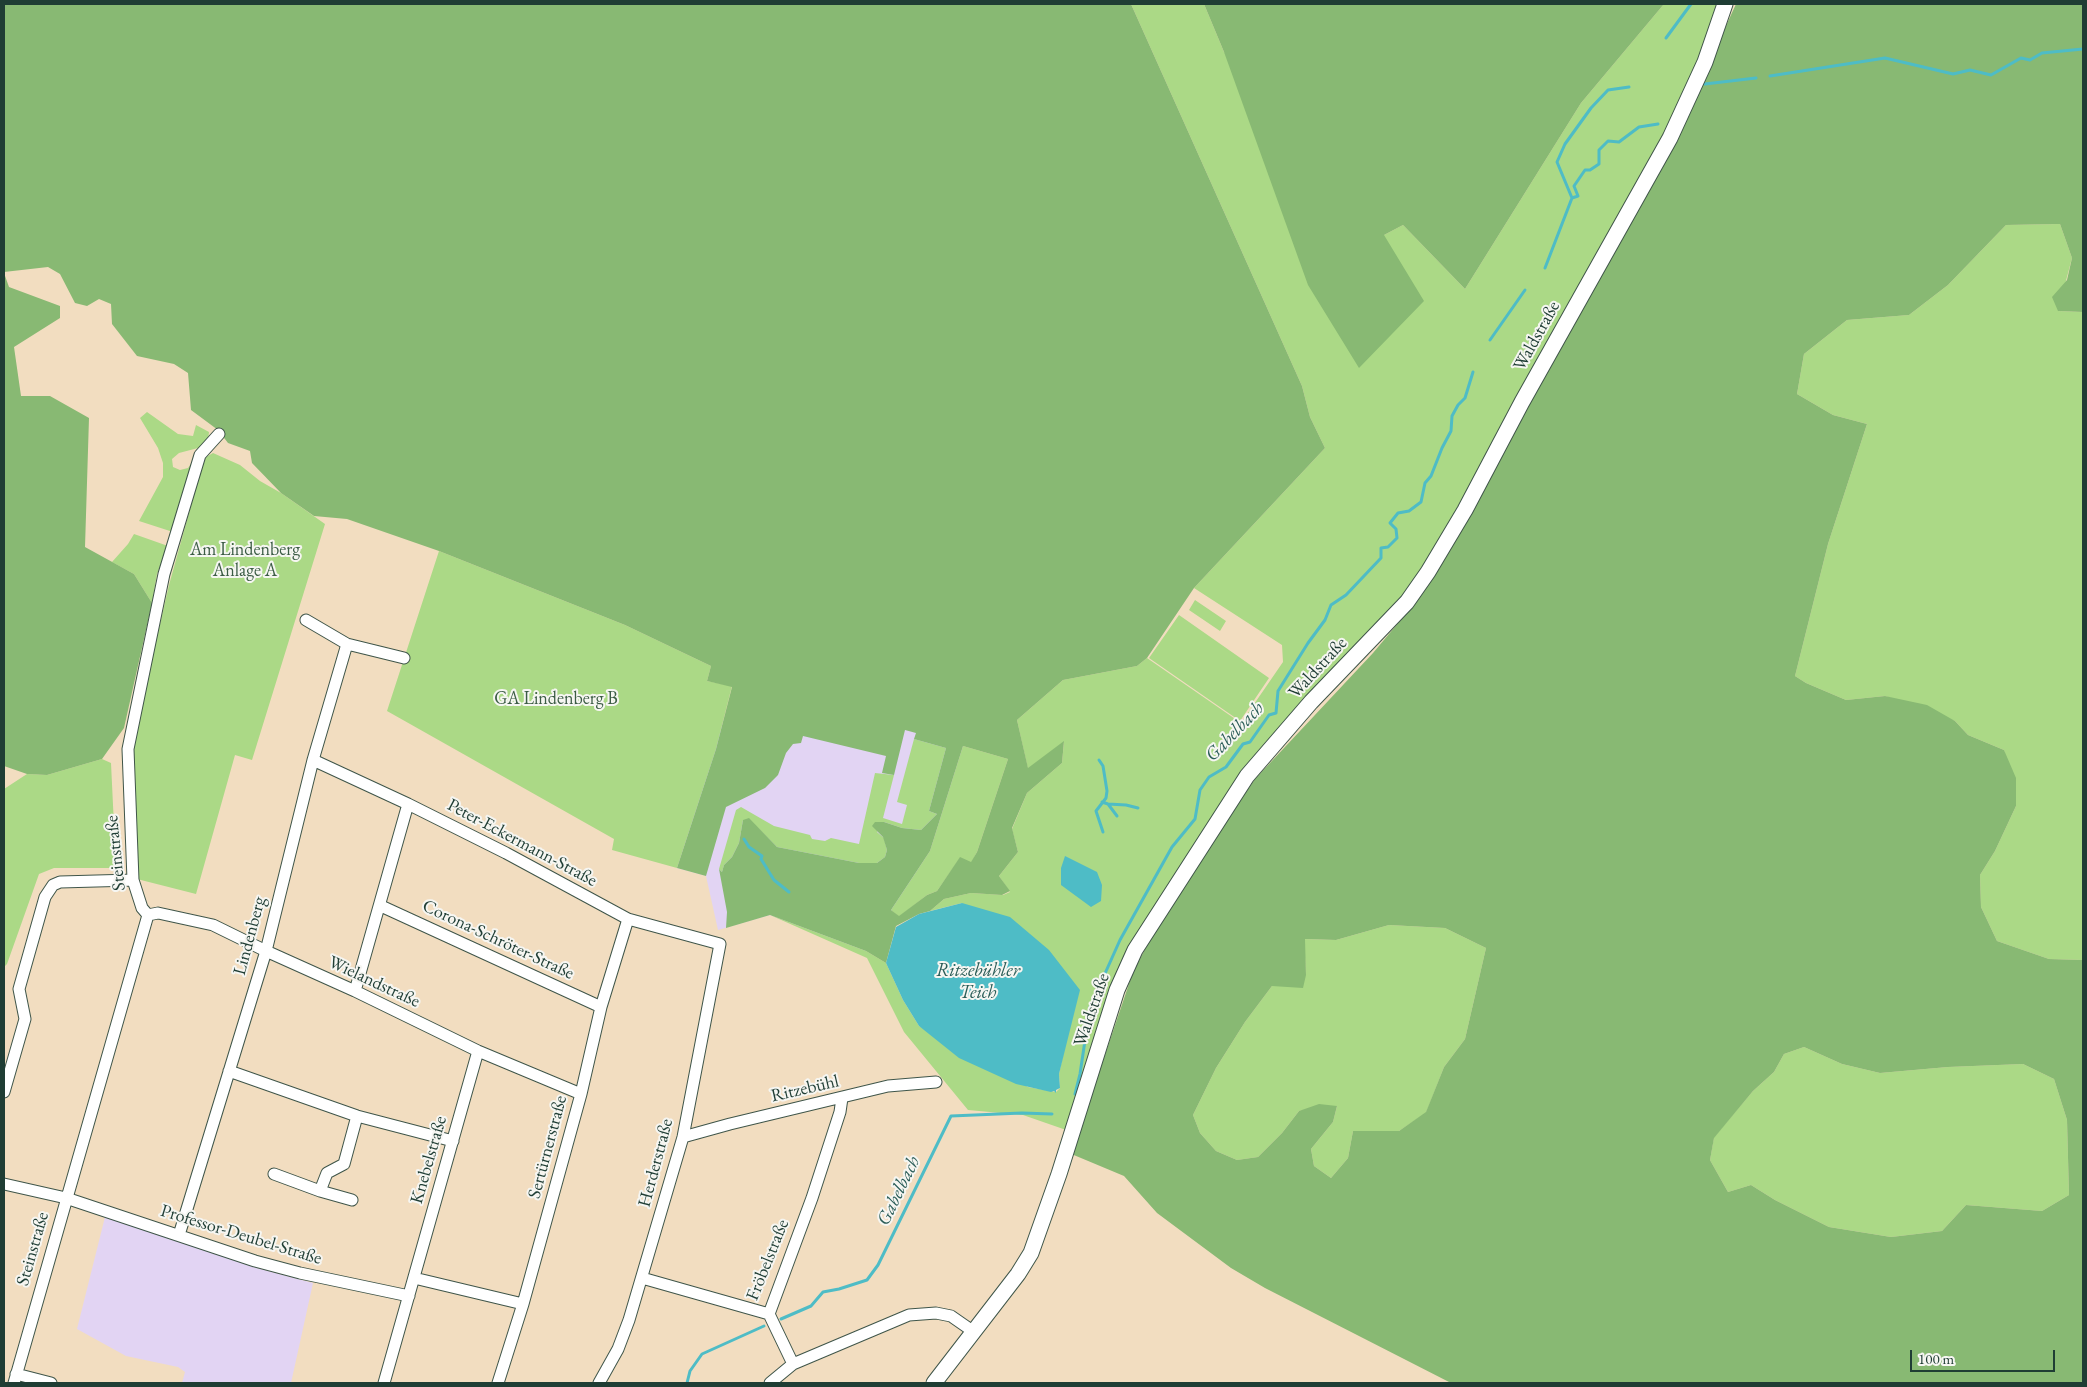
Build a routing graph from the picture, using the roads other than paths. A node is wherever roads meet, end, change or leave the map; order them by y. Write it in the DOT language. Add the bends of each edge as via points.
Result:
graph roads {
  1 [pos="1725,4"];
  2 [pos="220,434"];
  3 [pos="306,620"];
  4 [pos="347,644"];
  5 [pos="404,658"];
  6 [pos="313,760"];
  7 [pos="408,804"];
  8 [pos="133,880"];
  9 [pos="381,906"];
  10 [pos="148,915"];
  11 [pos="628,919"];
  12 [pos="720,944"];
  13 [pos="266,951"];
  14 [pos="355,991"];
  15 [pos="601,1007"];
  16 [pos="478,1051"];
  17 [pos="229,1071"];
  18 [pos="936,1082"];
  19 [pos="4,1092"];
  20 [pos="581,1094"];
  21 [pos="842,1098"];
  22 [pos="357,1116"];
  23 [pos="683,1137"];
  24 [pos="453,1141"];
  25 [pos="274,1174"];
  26 [pos="4,1184"];
  27 [pos="320,1191"];
  28 [pos="66,1198"];
  29 [pos="352,1200"];
  30 [pos="179,1235"];
  31 [pos="414,1278"];
  32 [pos="642,1278"];
  33 [pos="409,1296"];
  34 [pos="523,1304"];
  35 [pos="769,1314"];
  36 [pos="974,1332"];
  37 [pos="792,1364"];
  38 [pos="15,1379"];
  39 [pos="51,1383"];
  40 [pos="384,1383"];
  41 [pos="498,1383"];
  42 [pos="599,1383"];
  43 [pos="770,1383"];
  44 [pos="934,1383"];
  1 -- 36 [label="street, Waldstraße" via="1705,62 1670,138 1428,572 1407,602 1311,702 1247,776 1135,950 1117,990 1031,1253"];
  2 -- 8 [label="street, Steinstraße" via="200,455 164,574 128,749"];
  3 -- 4 [label="street"];
  4 -- 5 [label="street"];
  4 -- 6 [label="street, Lindenberg"];
  6 -- 7 [label="street, Peter-Eckermann-Straße"];
  6 -- 13 [label="street, Lindenberg"];
  7 -- 9 [label="street"];
  7 -- 11 [label="street, Peter-Eckermann-Straße"];
  8 -- 10 [label="street, Steinstraße" via="142,908"];
  8 -- 19 [label="street" via="60,882 53,885 45,897 19,989 25,1019"];
  9 -- 14 [label="street"];
  9 -- 15 [label="street, Corona-Schröter-Straße"];
  10 -- 13 [label="street, Wielandstraße" via="158,913 214,925"];
  10 -- 28 [label="street, Steinstraße"];
  11 -- 12 [label="street, Peter-Eckermann-Straße"];
  11 -- 15 [label="street, Sertürnerstraße"];
  12 -- 23 [label="street, Herderstraße"];
  13 -- 14 [label="street, Wielandstraße"];
  13 -- 17 [label="street, Lindenberg"];
  14 -- 16 [label="street, Wielandstraße"];
  15 -- 20 [label="street, Sertürnerstraße"];
  16 -- 20 [label="street, Wielandstraße"];
  16 -- 24 [label="street, Knebelstraße"];
  17 -- 22 [label="street"];
  17 -- 30 [label="street, Lindenberg"];
  18 -- 21 [label="street, Ritzebühl" via="888,1086"];
  20 -- 34 [label="street, Sertürnerstraße"];
  21 -- 23 [label="street, Ritzebühl"];
  21 -- 35 [label="street, Fröbelstraße" via="812,1198"];
  22 -- 24 [label="street"];
  22 -- 27 [label="street" via="344,1164 327,1172"];
  23 -- 32 [label="street, Herderstraße"];
  24 -- 31 [label="street, Knebelstraße"];
  25 -- 27 [label="street"];
  26 -- 28 [label="street, Professor-Deubel-Straße"];
  27 -- 29 [label="street"];
  28 -- 30 [label="street, Professor-Deubel-Straße"];
  28 -- 38 [label="street, Steinstraße"];
  30 -- 33 [label="street, Professor-Deubel-Straße" via="300,1274"];
  31 -- 33 [label="street, Knebelstraße"];
  31 -- 34 [label="street"];
  32 -- 35 [label="street, Fröbelstraße"];
  32 -- 42 [label="street, Herderstraße" via="618,1349"];
  33 -- 40 [label="street, Knebelstraße"];
  34 -- 41 [label="street, Sertürnerstraße"];
  35 -- 37 [label="street"];
  36 -- 37 [label="street" via="951,1316 936,1313 909,1315"];
  36 -- 44 [label="street, Waldstraße"];
  37 -- 43 [label="street"];
  38 -- 39 [label="street"];
}
